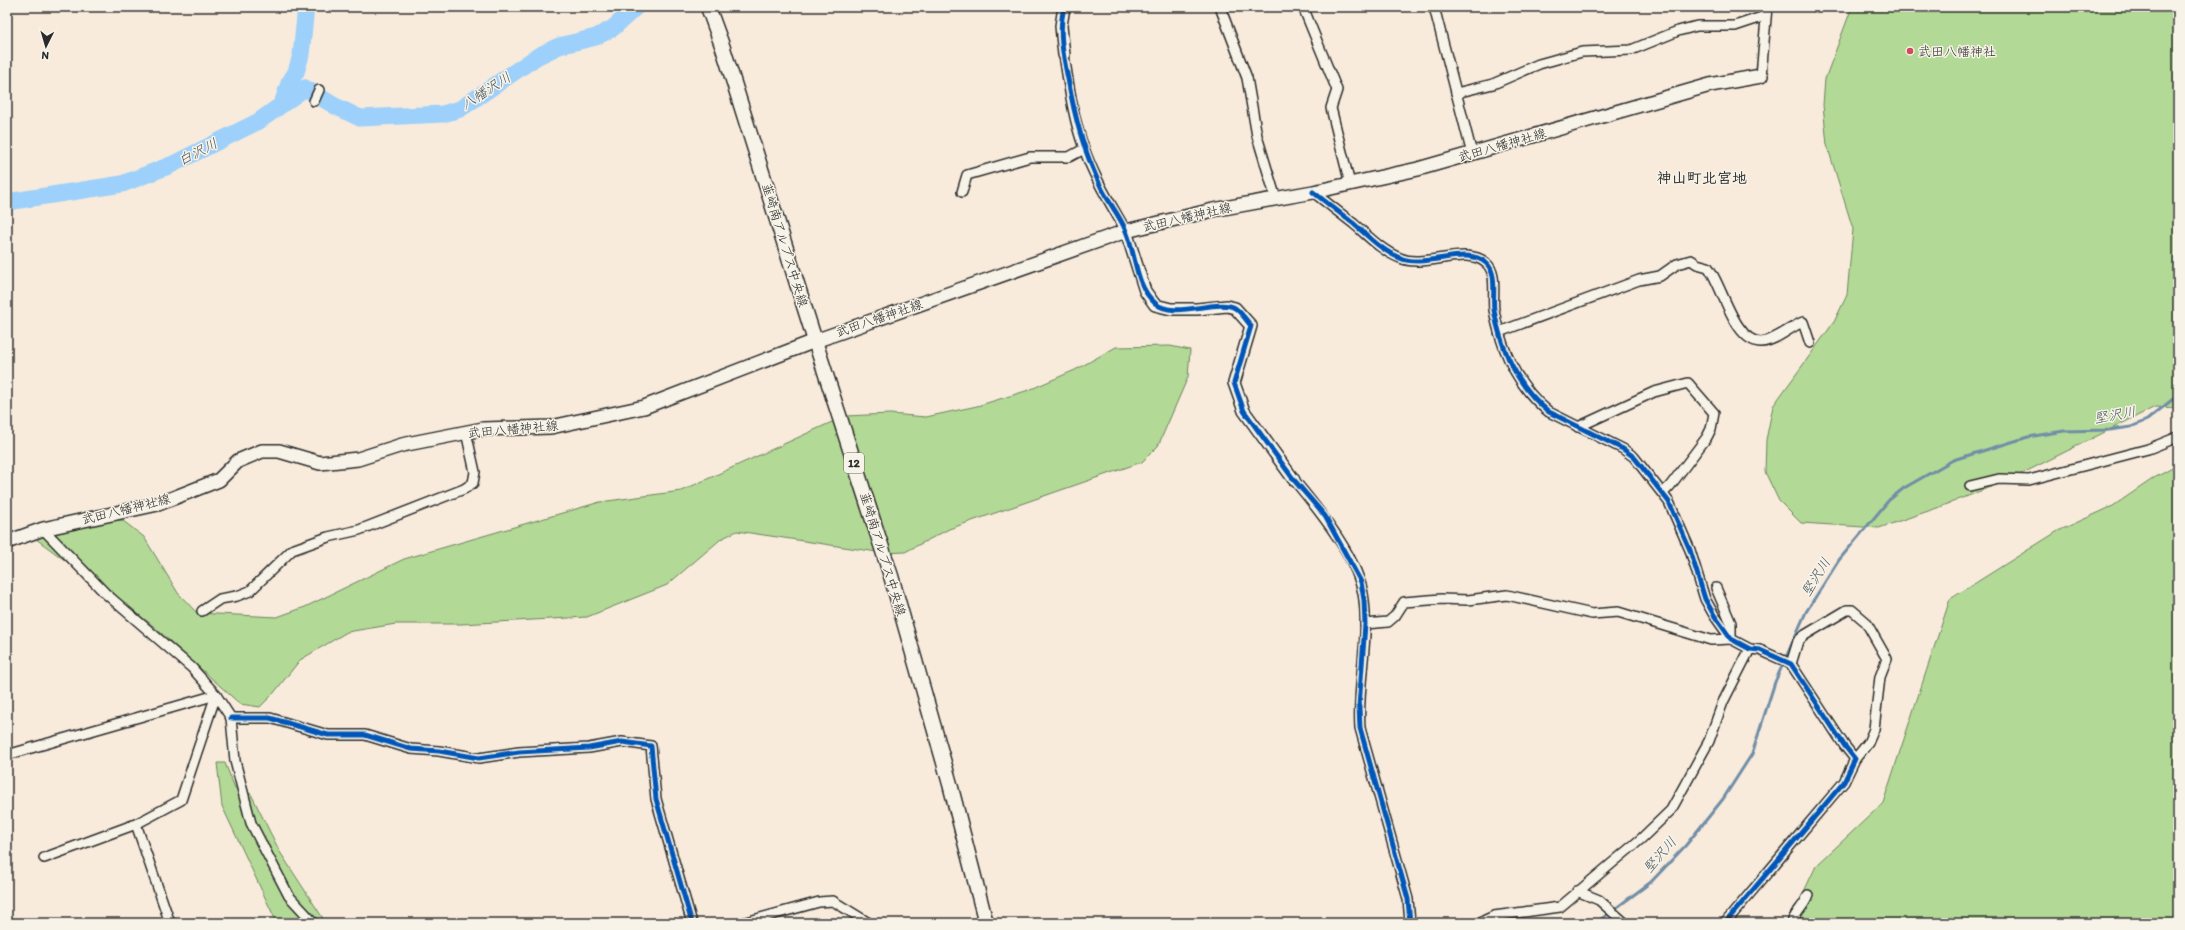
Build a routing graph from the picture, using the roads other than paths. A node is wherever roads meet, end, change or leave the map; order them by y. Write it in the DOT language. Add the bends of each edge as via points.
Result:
graph roads {
  1 [pos="708,7"];
  2 [pos="1064,7"];
  3 [pos="1220,7"];
  4 [pos="1303,7"];
  5 [pos="1434,7"];
  6 [pos="1766,12"];
  7 [pos="1064,55"];
  8 [pos="1761,76"];
  9 [pos="319,90"];
  10 [pos="1456,93"];
  11 [pos="314,101"];
  12 [pos="1084,149"];
  13 [pos="1472,154"];
  14 [pos="1350,184"];
  15 [pos="962,192"];
  16 [pos="1313,192"];
  17 [pos="1276,199"];
  18 [pos="1126,231"];
  19 [pos="1499,332"];
  20 [pos="814,341"];
  21 [pos="1810,343"];
  22 [pos="1578,427"];
  23 [pos="466,432"];
  24 [pos="2178,437"];
  25 [pos="1294,480"];
  26 [pos="1970,486"];
  27 [pos="1662,493"];
  28 [pos="43,529"];
  29 [pos="7,542"];
  30 [pos="1716,588"];
  31 [pos="202,611"];
  32 [pos="1365,624"];
  33 [pos="1731,639"];
  34 [pos="1750,649"];
  35 [pos="1791,664"];
  36 [pos="216,695"];
  37 [pos="231,718"];
  38 [pos="7,755"];
  39 [pos="1855,759"];
  40 [pos="136,824"];
  41 [pos="44,858"];
  42 [pos="1577,891"];
  43 [pos="1808,895"];
  44 [pos="170,923"];
  45 [pos="314,923"];
  46 [pos="692,923"];
  47 [pos="742,923"];
  48 [pos="869,923"];
  49 [pos="986,923"];
  50 [pos="1410,923"];
  51 [pos="1479,923"];
  52 [pos="1624,923"];
  53 [pos="1725,923"];
  54 [pos="1792,923"];
  1 -- 20 [label="main road, 韮崎南アルプス中央線 / 12" via="728,63"];
  2 -- 7 [label="street" via="1060,26"];
  3 -- 17 [label="street" via="1247,78 1257,136"];
  4 -- 14 [label="street" via="1337,90 1331,108"];
  5 -- 10 [label="street"];
  6 -- 8 [label="street"];
  6 -- 10 [label="street" via="1735,26 1697,26 1678,31 1631,50 1582,52 1539,64 1494,84"];
  7 -- 12 [label="street" via="1077,126"];
  8 -- 13 [label="main road, 武田八幡神社線" via="1710,85"];
  9 -- 11 [label="street"];
  10 -- 13 [label="street"];
  12 -- 15 [label="street" via="1069,157 1030,157 977,171 967,175"];
  12 -- 18 [label="street" via="1102,189"];
  13 -- 14 [label="main road, 武田八幡神社線"];
  14 -- 16 [label="main road, 武田八幡神社線"];
  16 -- 17 [label="main road, 武田八幡神社線"];
  16 -- 19 [label="street" via="1382,248 1401,259 1435,260 1471,256 1486,263 1492,273 1494,309"];
  17 -- 18 [label="main road, 武田八幡神社線" via="1213,210"];
  18 -- 20 [label="main road, 武田八幡神社線"];
  18 -- 25 [label="street" via="1145,291 1155,304 1171,309 1227,306 1235,308 1251,326 1234,383 1244,411"];
  19 -- 21 [label="street" via="1632,282 1660,276 1677,264 1691,260 1708,267 1715,275 1730,315 1748,336 1760,342 1773,339 1803,322"];
  19 -- 22 [label="street" via="1519,380 1549,412"];
  20 -- 23 [label="main road, 武田八幡神社線" via="644,407 551,427"];
  20 -- 49 [label="main road, 韮崎南アルプス中央線 / 12" via="891,576"];
  22 -- 27 [label="street" via="1624,449"];
  22 -- 27 [label="street" via="1654,392 1688,383 1714,412 1711,429 1670,486"];
  23 -- 28 [label="main road, 武田八幡神社線" via="402,445 358,459 320,463 279,451 262,450 238,462 219,480 158,504"];
  23 -- 31 [label="street" via="475,472 473,483 464,489 359,530 328,536 292,550 250,591 220,599"];
  24 -- 26 [label="street" via="2148,448 2029,480 1999,479"];
  25 -- 32 [label="street" via="1325,516 1361,582"];
  27 -- 33 [label="street" via="1669,502 1690,550 1706,599"];
  28 -- 29 [label="main road, 武田八幡神社線"];
  28 -- 36 [label="street" via="106,593 192,668"];
  30 -- 33 [label="street" via="1731,623"];
  32 -- 33 [label="street" via="1388,622 1404,602 1468,600 1507,595 1592,614 1618,612 1711,640"];
  32 -- 50 [label="street" via="1359,707 1360,728 1408,899"];
  33 -- 34 [label="street"];
  34 -- 35 [label="street" via="1760,650"];
  34 -- 42 [label="street" via="1723,702 1710,741 1671,810 1642,838"];
  35 -- 39 [label="street"];
  35 -- 39 [label="street" via="1798,641 1847,610 1852,610 1866,622 1887,659 1880,677 1874,729 1868,743"];
  36 -- 37 [label="street"];
  36 -- 38 [label="street"];
  36 -- 40 [label="street" via="181,800"];
  37 -- 45 [label="street" via="235,761 250,823 289,896"];
  37 -- 46 [label="street" via="270,718 328,735 365,736 410,749 439,750 479,758 519,752 583,749 622,742 651,746 656,799"];
  39 -- 53 [label="street" via="1844,782"];
  40 -- 41 [label="street"];
  40 -- 44 [label="street"];
  42 -- 51 [label="street" via="1560,907 1494,916"];
  42 -- 52 [label="street" via="1599,900"];
  43 -- 54 [label="street" via="1806,904"];
  47 -- 48 [label="street" via="819,902 833,901"];
}
